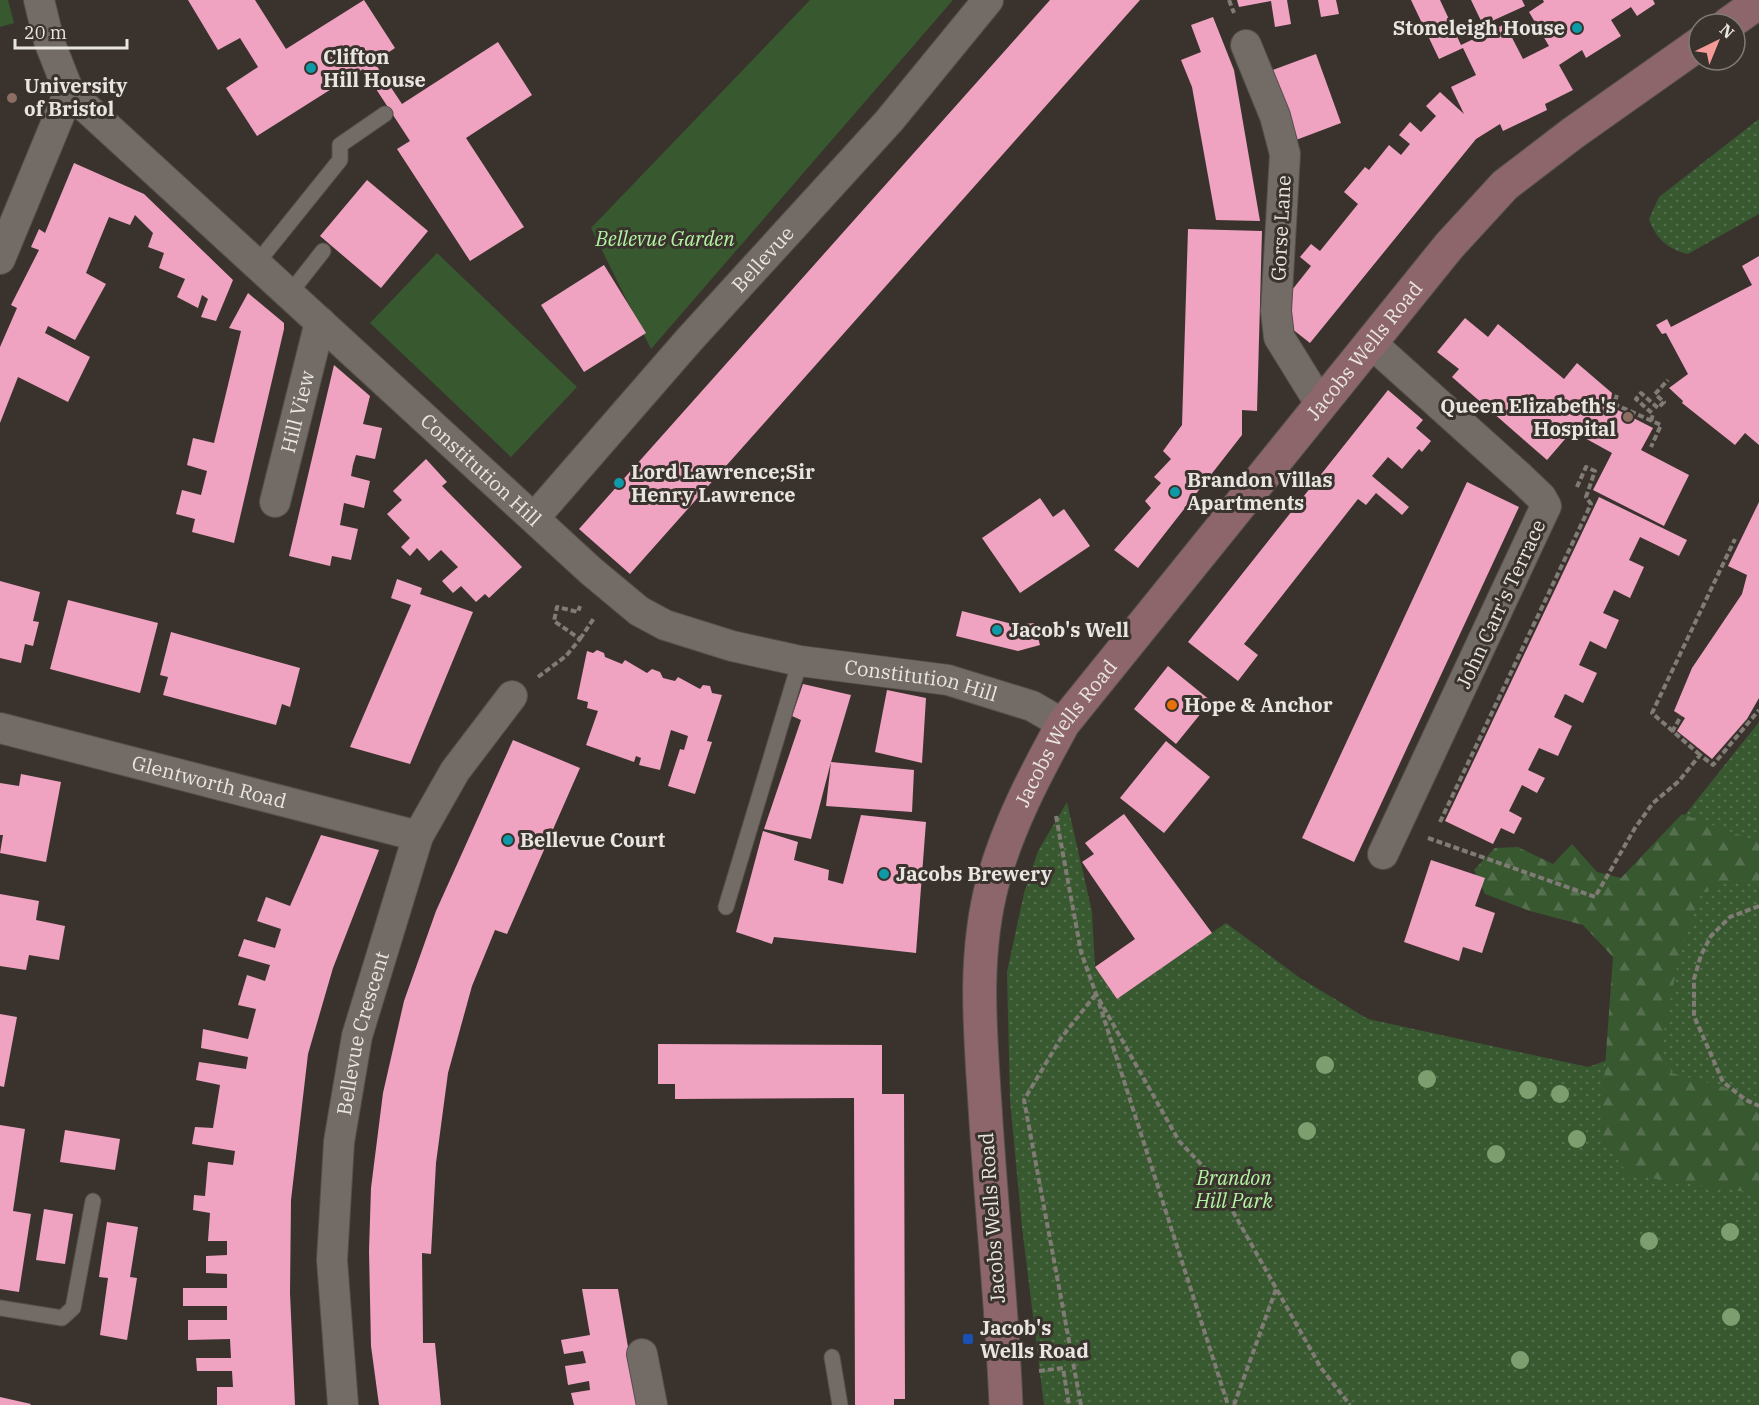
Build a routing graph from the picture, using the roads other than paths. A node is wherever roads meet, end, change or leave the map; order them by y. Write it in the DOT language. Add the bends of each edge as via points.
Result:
graph roads {
  1 [pos="39,0"];
  2 [pos="988,0"];
  3 [pos="1759,2"];
  4 [pos="1745,12"];
  5 [pos="1246,45"];
  6 [pos="1687,53"];
  7 [pos="69,92"];
  8 [pos="385,114"];
  9 [pos="323,251"];
  10 [pos="0,260"];
  11 [pos="257,263"];
  12 [pos="290,293"];
  13 [pos="320,322"];
  14 [pos="1371,343"];
  15 [pos="1321,405"];
  16 [pos="275,502"];
  17 [pos="534,517"];
  18 [pos="800,662"];
  19 [pos="512,696"];
  20 [pos="1063,724"];
  21 [pos="0,728"];
  22 [pos="418,836"];
  23 [pos="1383,854"];
  24 [pos="726,907"];
  25 [pos="93,1201"];
  26 [pos="0,1308"];
  27 [pos="642,1354"];
  28 [pos="832,1357"];
  29 [pos="1006,1390"];
  30 [pos="343,1405"];
  31 [pos="652,1405"];
  32 [pos="840,1405"];
  1 -- 7 [label="street, Constitution Hill"];
  2 -- 17 [label="street, Bellevue" via="890,121 689,340"];
  3 -- 4 [label="main road"];
  5 -- 15 [label="street, Gorse Lane" via="1275,116 1285,154 1276,310 1279,337"];
  6 -- 14 [label="main road, Jacobs Wells Road" via="1505,185 1449,246"];
  7 -- 10 [label="street"];
  7 -- 11 [label="street, Constitution Hill"];
  8 -- 11 [label="lane" via="340,145 340,160"];
  9 -- 12 [label="lane"];
  11 -- 12 [label="street, Constitution Hill"];
  12 -- 13 [label="street, Constitution Hill"];
  13 -- 16 [label="street, Hill View"];
  13 -- 17 [label="street, Constitution Hill"];
  14 -- 15 [label="main road, Jacobs Wells Road"];
  14 -- 23 [label="street, John Carr's Terrace" via="1534,490 1546,506"];
  15 -- 20 [label="main road, Jacobs Wells Road"];
  17 -- 18 [label="street, Constitution Hill" via="639,611 665,625"];
  18 -- 20 [label="street, Constitution Hill" via="948,680 1032,706"];
  18 -- 24 [label="lane"];
  19 -- 22 [label="street, Bellevue Crescent" via="455,771"];
  20 -- 29 [label="main road, Jacobs Wells Road" via="1013,819 993,882 978,968 992,1227"];
  21 -- 22 [label="street, Glentworth Road"];
  22 -- 30 [label="street, Bellevue Crescent" via="357,1036 339,1142 332,1260"];
  25 -- 26 [label="lane" via="73,1308 62,1318"];
  27 -- 31 [label="street"];
  28 -- 32 [label="lane"];
}
